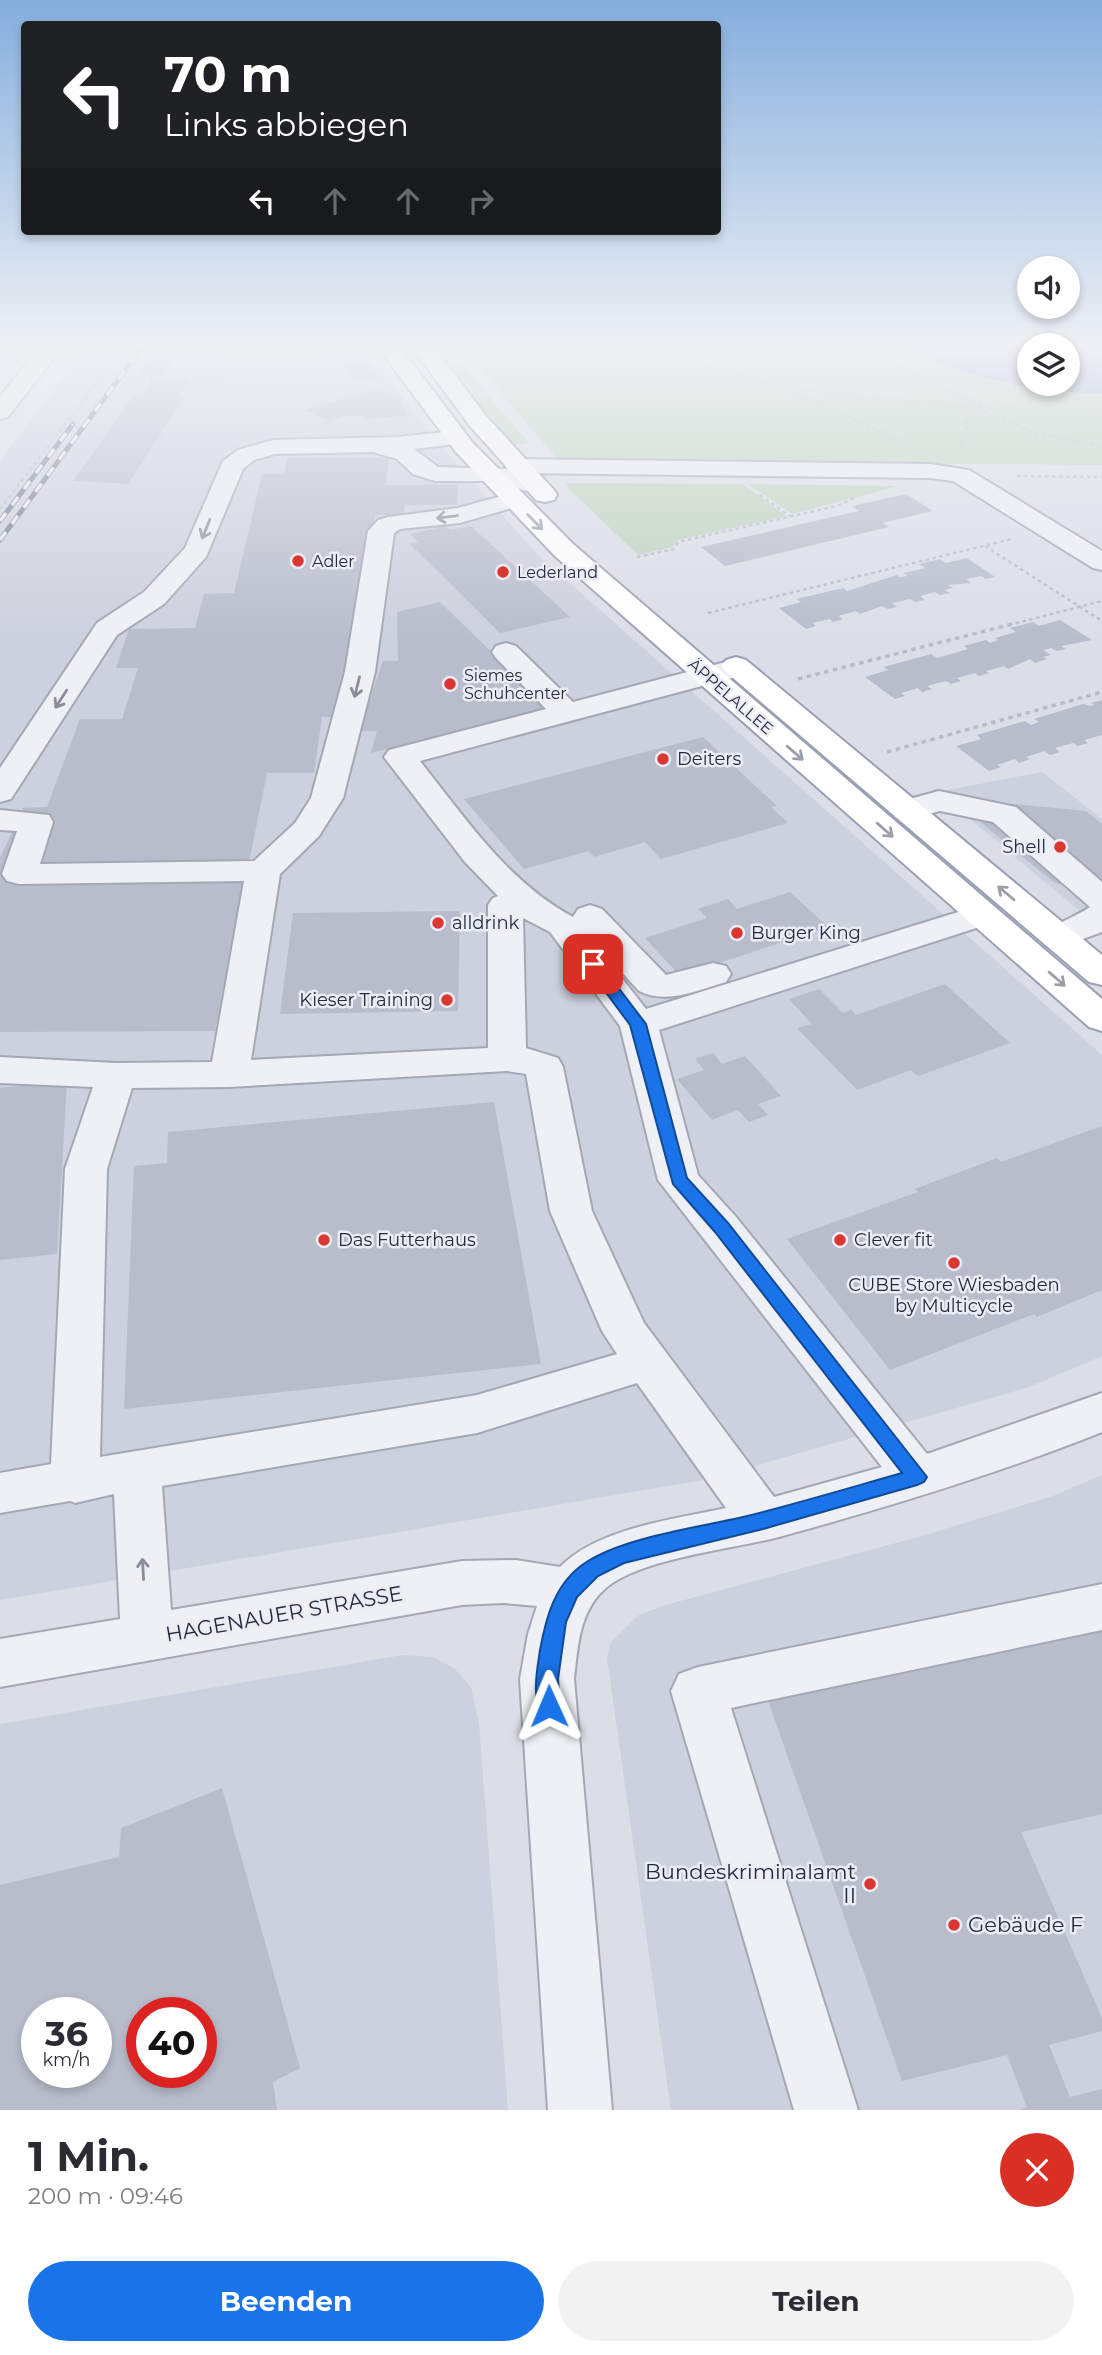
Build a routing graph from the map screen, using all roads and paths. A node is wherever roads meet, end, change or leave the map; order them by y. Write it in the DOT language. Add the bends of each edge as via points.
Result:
graph roads {
  1 [pos="50,444"];
  2 [pos="358,444"];
  3 [pos="375,444"];
  4 [pos="463,444"];
  5 [pos="498,444"];
  6 [pos="902,444"];
  7 [pos="962,444"];
  8 [pos="517,466"];
  9 [pos="952,468"];
  10 [pos="488,473"];
  11 [pos="1102,477"];
  12 [pos="542,492"];
  13 [pos="867,496"];
  14 [pos="513,500"];
  15 [pos="0,509"];
  16 [pos="564,514"];
  17 [pos="1050,530"];
  18 [pos="596,545"];
  19 [pos="985,546"];
  20 [pos="637,557"];
  21 [pos="1102,562"];
  22 [pos="1102,601"];
  23 [pos="1080,607"];
  24 [pos="708,613"];
  25 [pos="1102,621"];
  26 [pos="506,652"];
  27 [pos="722,672"];
  28 [pos="788,681"];
  29 [pos="1102,692"];
  30 [pos="567,713"];
  31 [pos="876,755"];
  32 [pos="0,792"];
  33 [pos="907,810"];
  34 [pos="0,820"];
  35 [pos="263,871"];
  36 [pos="521,900"];
  37 [pos="1102,900"];
  38 [pos="984,915"];
  39 [pos="1102,915"];
  40 [pos="590,916"];
  41 [pos="1058,937"];
  42 [pos="832,962"];
  43 [pos="1102,974"];
  44 [pos="1102,1019"];
  45 [pos="638,1024"];
  46 [pos="507,1059"];
  47 [pos="0,1070"];
  48 [pos="229,1074"];
  49 [pos="116,1076"];
  50 [pos="648,1362"];
  51 [pos="1102,1412"];
  52 [pos="137,1472"];
  53 [pos="917,1477"];
  54 [pos="75,1483"];
  55 [pos="0,1493"];
  56 [pos="763,1521"];
  57 [pos="569,1591"];
  58 [pos="1102,1607"];
  59 [pos="147,1638"];
  60 [pos="0,1663"];
  61 [pos="580,2110"];
  62 [pos="826,2110"];
  1 -- 15 [label="path"];
  2 -- 32 [label="street, one-way" via="273,447 246,454 232,466 197,551 154,598 107,629"];
  3 -- 10 [label="street" via="405,454 429,472"];
  4 -- 10 [label="main road, ÄPPELALLEE"];
  5 -- 8 [label="main road"];
  6 -- 9 [label="path"];
  7 -- 9 [label="path"];
  8 -- 9 [label="street"];
  8 -- 12 [label="main road"];
  9 -- 11 [label="path"];
  9 -- 17 [label="street"];
  10 -- 12 [label="street" via="510,477"];
  10 -- 14 [label="main road, ÄPPELALLEE"];
  12 -- 16 [label="main road"];
  13 -- 20 [label="path" via="678,542 674,549"];
  14 -- 27 [label="main road, ÄPPELALLEE, one-way" via="564,550"];
  14 -- 35 [label="street, one-way" via="460,515 397,522 381,531 360,672 332,734 327,798 307,829"];
  17 -- 19 [label="path"];
  17 -- 21 [label="street"];
  18 -- 27 [label="main road, ÄPPELALLEE"];
  19 -- 23 [label="path"];
  19 -- 24 [label="path"];
  22 -- 23 [label="path"];
  23 -- 25 [label="path"];
  23 -- 28 [label="path"];
  26 -- 30 [label="street"];
  27 -- 30 [label="street"];
  27 -- 33 [label="main road, ÄPPELALLEE"];
  27 -- 38 [label="main road, ÄPPELALLEE, one-way"];
  29 -- 31 [label="path"];
  30 -- 36 [label="street" via="401,758 477,855"];
  33 -- 37 [label="street" via="939,801 1004,814"];
  41 -- 33 [label="main road, ÄPPELALLEE, one-way"];
  34 -- 35 [label="street" via="37,822 19,874"];
  35 -- 48 [label="street"];
  36 -- 45 [label="street" via="562,925"];
  36 -- 46 [label="street" via="505,905"];
  38 -- 42 [label="street"];
  38 -- 44 [label="main road, ÄPPELALLEE, one-way"];
  39 -- 41 [label="street"];
  40 -- 42 [label="street" via="652,983 662,988 789,951 809,949"];
  41 -- 43 [label="main road, ÄPPELALLEE"];
  42 -- 45 [label="street"];
  45 -- 53 [label="street" via="679,1180"];
  46 -- 48 [label="street"];
  46 -- 50 [label="street" via="544,1067 571,1211 625,1331"];
  47 -- 49 [label="street"];
  48 -- 49 [label="street"];
  49 -- 54 [label="street" via="86,1169"];
  50 -- 52 [label="street" via="477,1414"];
  50 -- 56 [label="street"];
  51 -- 53 [label="street"];
  52 -- 54 [label="street"];
  59 -- 52 [label="street, one-way"];
  53 -- 56 [label="street"];
  54 -- 55 [label="street"];
  56 -- 57 [label="street" via="619,1555 591,1570"];
  57 -- 59 [label="street, HAGENAUER STRASSE" via="503,1579 462,1583"];
  57 -- 61 [label="street" via="556,1622 547,1679"];
  58 -- 62 [label="street" via="698,1690"];
  59 -- 60 [label="street, HAGENAUER STRASSE"];
}
